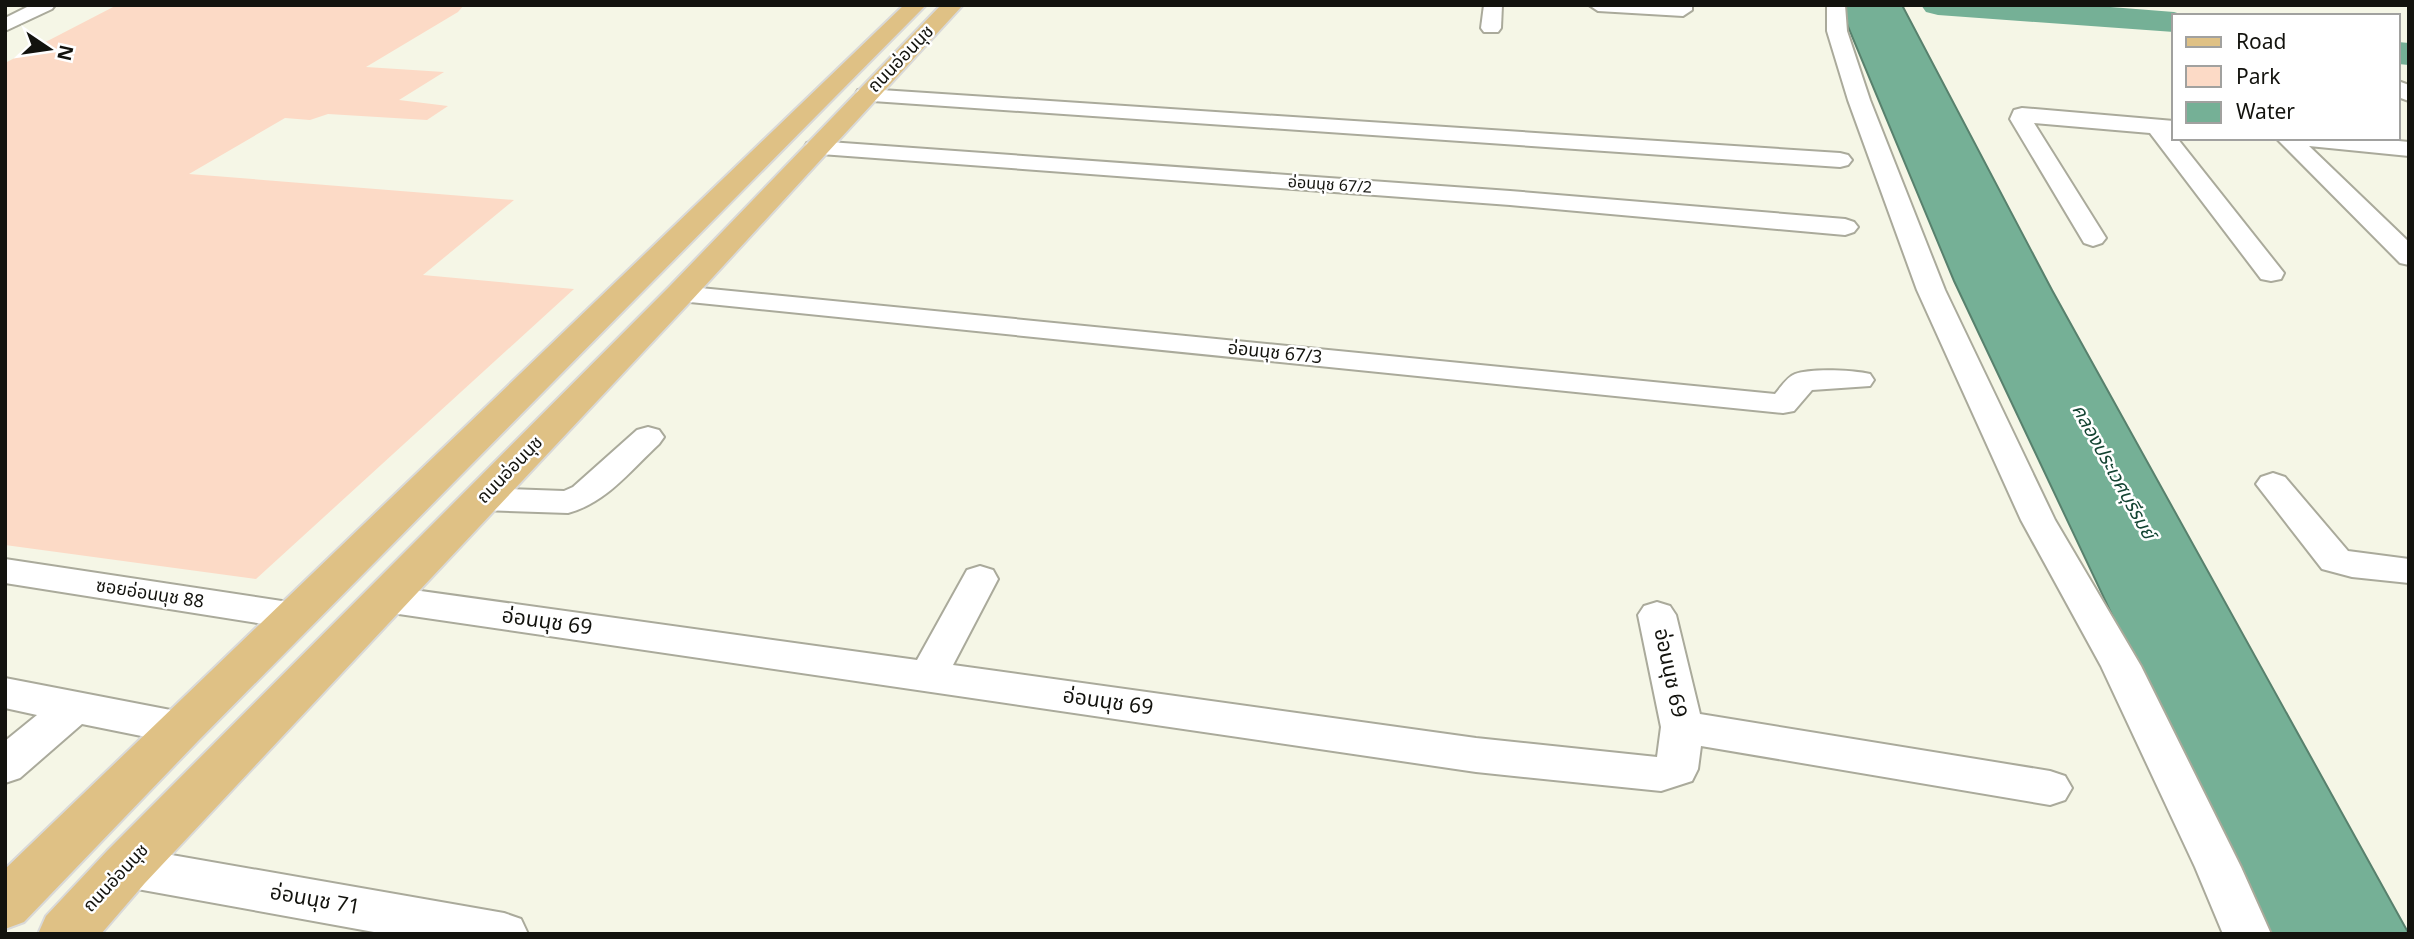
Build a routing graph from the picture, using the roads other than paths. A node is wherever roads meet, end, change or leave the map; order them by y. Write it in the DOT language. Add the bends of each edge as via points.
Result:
graph roads {
  1 [pos="46,5"];
  2 [pos="916,5"];
  3 [pos="953,5"];
  4 [pos="1493,5"];
  5 [pos="1598,5"];
  6 [pos="1836,5"];
  7 [pos="1683,8"];
  8 [pos="5,25"];
  9 [pos="1491,28"];
  10 [pos="1684,32"];
  11 [pos="866,95"];
  12 [pos="2165,127"];
  13 [pos="2174,140"];
  14 [pos="2292,140"];
  15 [pos="2312,140"];
  16 [pos="816,148"];
  17 [pos="2409,149"];
  18 [pos="1840,160"];
  19 [pos="1844,227"];
  20 [pos="2093,238"];
  21 [pos="2409,257"];
  22 [pos="2271,273"];
  23 [pos="680,294"];
  24 [pos="1859,380"];
  25 [pos="648,437"];
  26 [pos="2273,484"];
  27 [pos="482,499"];
  28 [pos="5,571"];
  29 [pos="2409,571"];
  30 [pos="980,579"];
  31 [pos="384,599"];
  32 [pos="1657,615"];
  33 [pos="295,616"];
  34 [pos="928,676"];
  35 [pos="5,693"];
  36 [pos="76,705"];
  37 [pos="1682,727"];
  38 [pos="181,728"];
  39 [pos="5,766"];
  40 [pos="2050,788"];
  41 [pos="126,866"];
  42 [pos="5,905"];
  43 [pos="66,934"];
  44 [pos="504,934"];
  45 [pos="2247,934"];
  1 -- 8 [label="street"];
  2 -- 33 [label="main road, ถนนอ่อนนุช"];
  3 -- 11 [label="main road, ถนนอ่อนนุช"];
  4 -- 9 [label="street"];
  5 -- 7 [label="street"];
  6 -- 45 [label="street" via="1837,32 1859,100 1931,290 2038,520 2121,666"];
  7 -- 10 [label="street"];
  11 -- 16 [label="main road, ถนนอ่อนนุช"];
  11 -- 18 [label="street"];
  12 -- 20 [label="street" via="2022,115"];
  13 -- 22 [label="street"];
  14 -- 21 [label="street"];
  15 -- 17 [label="street"];
  16 -- 19 [label="street, อ่อนนุช 67/2"];
  16 -- 23 [label="main road, ถนนอ่อนนุช"];
  23 -- 24 [label="street, อ่อนนุช 67/3" via="1783,404 1804,381"];
  23 -- 27 [label="main road, ถนนอ่อนนุช"];
  25 -- 27 [label="street" via="585,495 568,502"];
  26 -- 29 [label="street" via="2334,559"];
  27 -- 31 [label="main road, ถนนอ่อนนุช"];
  28 -- 33 [label="street, ซอยอ่อนนุช 88"];
  30 -- 34 [label="street"];
  31 -- 34 [label="street, อ่อนนุช 69"];
  31 -- 41 [label="main road, ถนนอ่อนนุช"];
  32 -- 37 [label="street, อ่อนนุช 69"];
  33 -- 38 [label="main road, ถนนอ่อนนุช"];
  34 -- 37 [label="street, อ่อนนุช 69" via="1476,755 1661,774 1677,769"];
  35 -- 36 [label="street"];
  36 -- 38 [label="street"];
  36 -- 39 [label="street"];
  37 -- 40 [label="street"];
  38 -- 42 [label="main road, ถนนอ่อนนุช"];
  41 -- 43 [label="main road, ถนนอ่อนนุช"];
  41 -- 44 [label="street, อ่อนนุช 71"];
}
